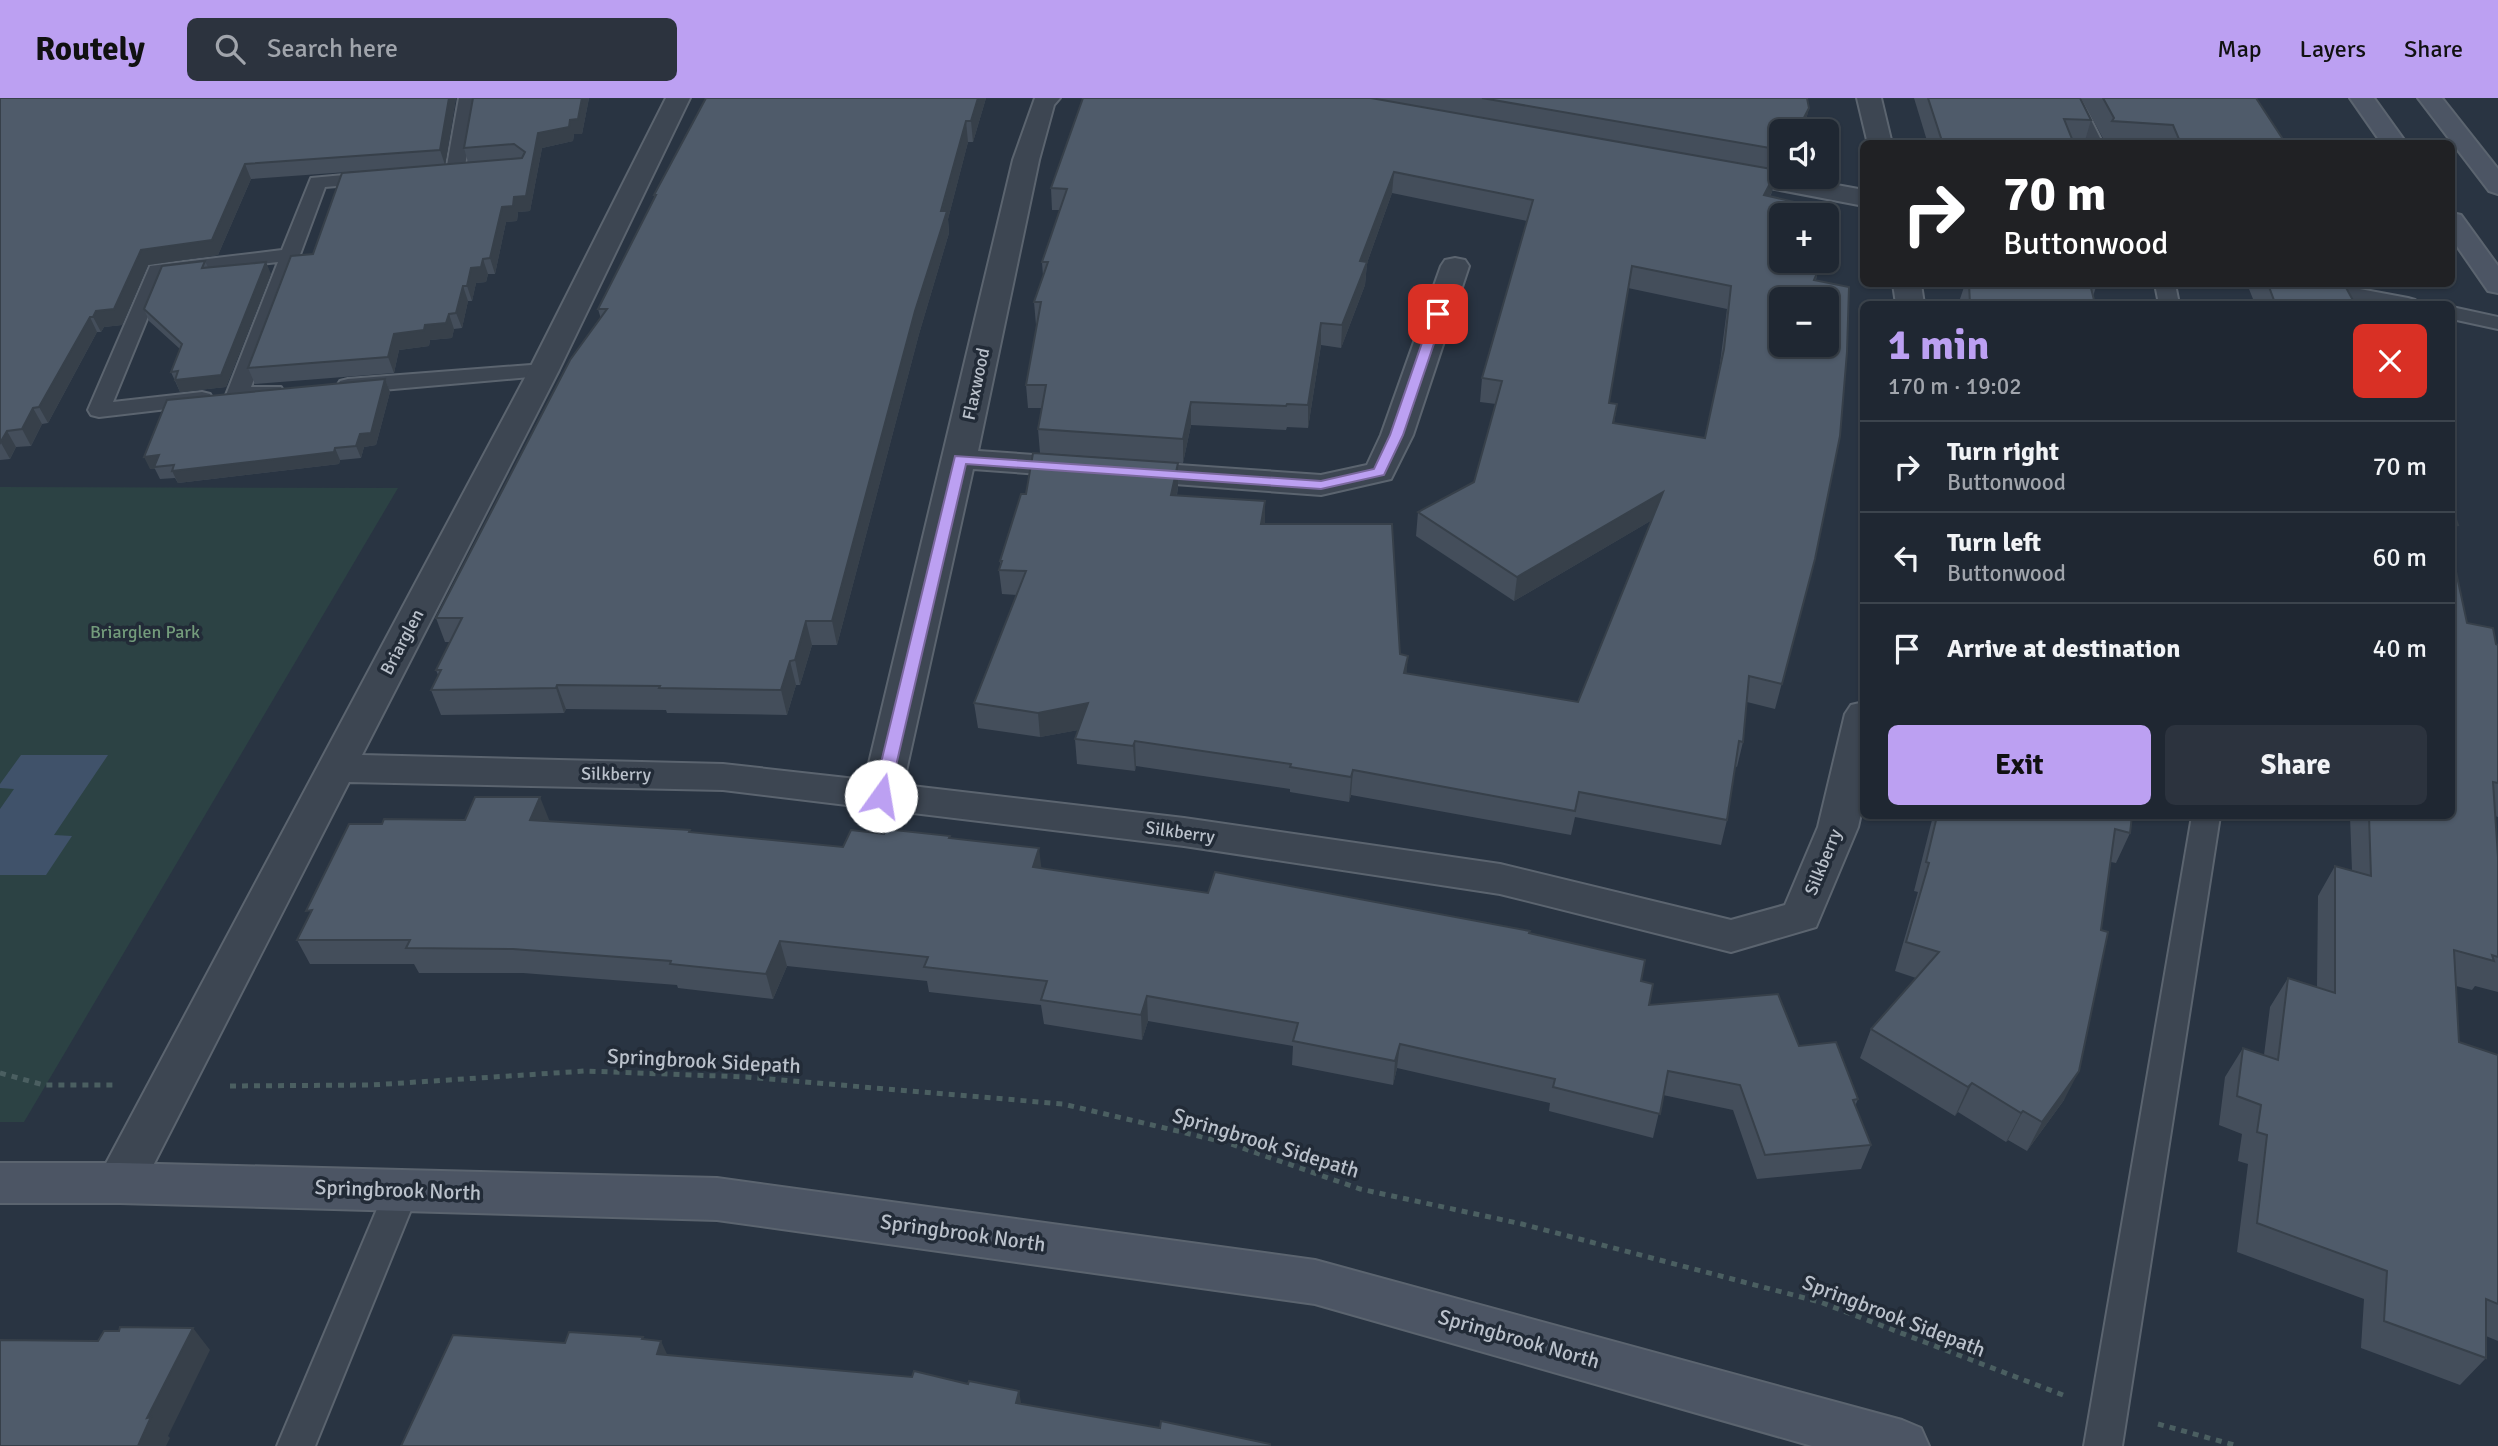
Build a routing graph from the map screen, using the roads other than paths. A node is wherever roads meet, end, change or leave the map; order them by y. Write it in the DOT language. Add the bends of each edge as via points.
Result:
graph roads {
  1 [pos="468,98"];
  2 [pos="678,98"];
  3 [pos="1048,98"];
  4 [pos="1869,98"];
  5 [pos="2071,98"];
  6 [pos="2362,98"];
  7 [pos="2430,98"];
  8 [pos="1879,140"];
  9 [pos="2092,140"];
  10 [pos="2392,140"];
  11 [pos="1700,169"];
  12 [pos="480,170"];
  13 [pos="400,176"];
  14 [pos="2498,186"];
  15 [pos="1860,197"];
  16 [pos="2455,225"];
  17 [pos="290,255"];
  18 [pos="1455,266"];
  19 [pos="2498,285"];
  20 [pos="2320,287"];
  21 [pos="2392,301"];
  22 [pos="2455,314"];
  23 [pos="2498,323"];
  24 [pos="544,370"];
  25 [pos="333,387"];
  26 [pos="292,391"];
  27 [pos="237,396"];
  28 [pos="960,459"];
  29 [pos="1860,731"];
  30 [pos="336,768"];
  31 [pos="881,796"];
  32 [pos="2206,819"];
  33 [pos="0,1183"];
  34 [pos="120,1183"];
  35 [pos="402,1190"];
  36 [pos="296,1446"];
  37 [pos="1902,1446"];
  38 [pos="2104,1446"];
  1 -- 12 [label="lane" via="448,172"];
  2 -- 24 [label="street, Briarglen"];
  3 -- 28 [label="street, Flaxwood" via="1026,160"];
  4 -- 8 [label="street"];
  5 -- 9 [label="lane"];
  6 -- 10 [label="street"];
  7 -- 14 [label="street"];
  11 -- 15 [label="street"];
  13 -- 17 [label="lane" via="318,182"];
  16 -- 19 [label="street"];
  17 -- 27 [label="lane"];
  17 -- 27 [label="lane" via="157,270 99,410"];
  18 -- 28 [label="street" via="1380,472 1321,485"];
  20 -- 21 [label="lane"];
  22 -- 23 [label="lane"];
  24 -- 25 [label="lane"];
  24 -- 30 [label="street, Briarglen"];
  26 -- 27 [label="lane"];
  28 -- 31 [label="street, Flaxwood"];
  29 -- 31 [label="street, Silkberry" via="1838,827 1801,916 1731,936 1500,879 1184,832"];
  30 -- 31 [label="street, Silkberry" via="723,776"];
  30 -- 34 [label="street, Briarglen"];
  32 -- 38 [label="lane"];
  33 -- 34 [label="street, Springbrook North"];
  34 -- 35 [label="street, Springbrook North"];
  35 -- 36 [label="lane"];
  35 -- 37 [label="street, Springbrook North" via="717,1199 1315,1282"];
}
